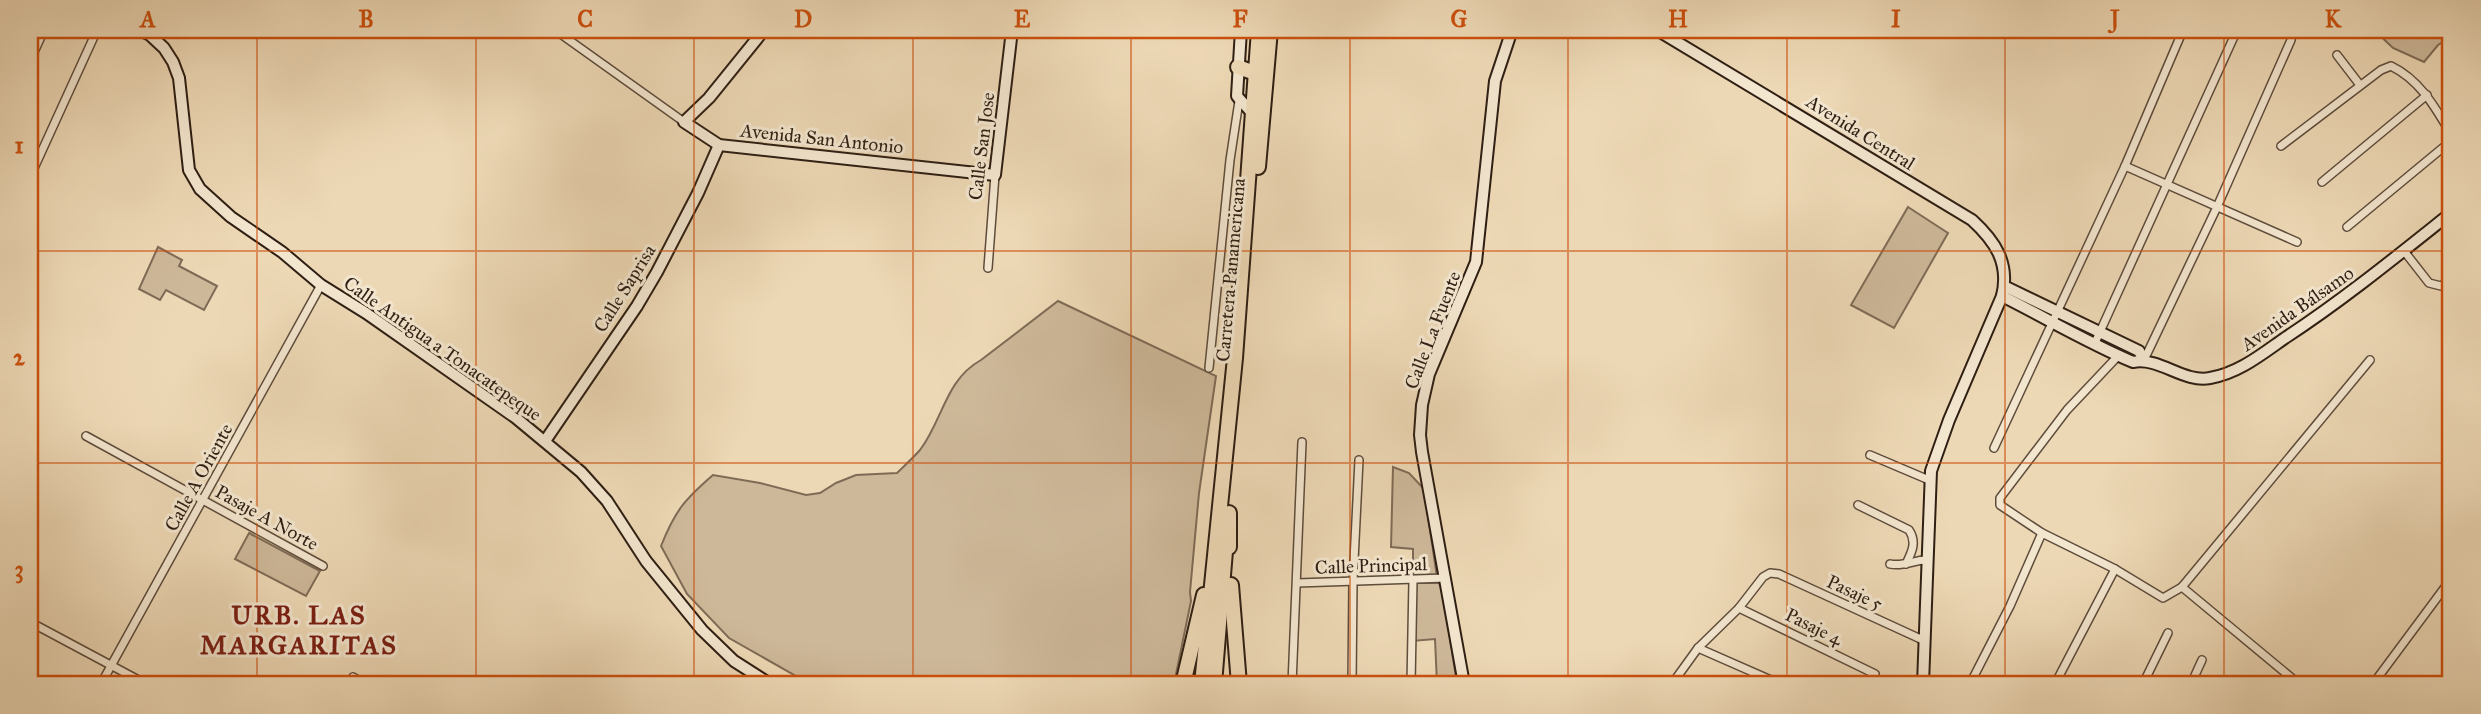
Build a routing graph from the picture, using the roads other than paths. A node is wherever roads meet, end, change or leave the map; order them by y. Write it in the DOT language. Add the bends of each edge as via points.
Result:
graph roads {
  1 [pos="44,30"];
  2 [pos="97,30"];
  3 [pos="139,30"];
  4 [pos="555,30"];
  5 [pos="764,30"];
  6 [pos="1012,30"];
  7 [pos="1241,30"];
  8 [pos="1259,30"];
  9 [pos="1270,30"];
  10 [pos="1512,30"];
  11 [pos="1657,30"];
  12 [pos="2183,30"];
  13 [pos="2237,30"];
  14 [pos="2289,30"];
  15 [pos="151,33"];
  16 [pos="2337,55"];
  17 [pos="30,61"];
  18 [pos="1238,67"];
  19 [pos="1255,73"];
  20 [pos="2360,85"];
  21 [pos="2427,95"];
  22 [pos="1239,101"];
  23 [pos="1252,113"];
  24 [pos="684,122"];
  25 [pos="2451,134"];
  26 [pos="2451,141"];
  27 [pos="719,145"];
  28 [pos="2281,146"];
  29 [pos="2124,166"];
  30 [pos="995,175"];
  31 [pos="30,177"];
  32 [pos="2322,183"];
  33 [pos="2168,184"];
  34 [pos="2217,207"];
  35 [pos="2451,212"];
  36 [pos="2347,227"];
  37 [pos="2297,242"];
  38 [pos="2404,251"];
  39 [pos="988,268"];
  40 [pos="2451,279"];
  41 [pos="321,285"];
  42 [pos="2003,291"];
  43 [pos="2056,317"];
  44 [pos="2099,333"];
  45 [pos="2094,345"];
  46 [pos="2118,356"];
  47 [pos="2144,360"];
  48 [pos="2370,360"];
  49 [pos="1209,368"];
  50 [pos="86,436"];
  51 [pos="545,441"];
  52 [pos="1302,442"];
  53 [pos="1994,448"];
  54 [pos="1870,455"];
  55 [pos="1359,460"];
  56 [pos="1223,476"];
  57 [pos="1929,480"];
  58 [pos="203,500"];
  59 [pos="1858,505"];
  60 [pos="1228,513"];
  61 [pos="2042,533"];
  62 [pos="1926,560"];
  63 [pos="1890,564"];
  64 [pos="1906,564"];
  65 [pos="323,566"];
  66 [pos="2115,569"];
  67 [pos="1446,578"];
  68 [pos="2451,579"];
  69 [pos="1353,580"];
  70 [pos="1413,580"];
  71 [pos="1297,583"];
  72 [pos="2182,587"];
  73 [pos="1739,608"];
  74 [pos="30,622"];
  75 [pos="2168,633"];
  76 [pos="1925,641"];
  77 [pos="1698,648"];
  78 [pos="2202,660"];
  79 [pos="112,666"];
  80 [pos="354,677"];
  81 [pos="1874,681"];
  82 [pos="101,684"];
  83 [pos="146,684"];
  84 [pos="365,684"];
  85 [pos="770,684"];
  86 [pos="1183,684"];
  87 [pos="1202,684"];
  88 [pos="1214,684"];
  89 [pos="1239,684"];
  90 [pos="1292,684"];
  91 [pos="1352,684"];
  92 [pos="1411,684"];
  93 [pos="1464,684"];
  94 [pos="1672,684"];
  95 [pos="1780,684"];
  96 [pos="1923,684"];
  97 [pos="1970,684"];
  98 [pos="2054,684"];
  99 [pos="2143,684"];
  100 [pos="2191,684"];
  101 [pos="2299,684"];
  102 [pos="2373,684"];
  1 -- 17 [label="street"];
  2 -- 31 [label="street"];
  3 -- 15 [label="street, Calle Antigua a Tonacatepeque"];
  4 -- 24 [label="street, Avenida San Antonio"];
  5 -- 24 [label="street"];
  6 -- 30 [label="street, Calle San Jose"];
  7 -- 18 [label="street"];
  8 -- 19 [label="highway, Carretera Panamericana"];
  9 -- 60 [label="highway, Carretera Panamericana"];
  10 -- 67 [label="street, Calle La Fuente" via="1495,81 1476,262 1429,374 1422,405 1422,452"];
  11 -- 42 [label="street, Avenida Central" via="1972,220 1989,235 1998,253"];
  12 -- 29 [label="street"];
  13 -- 33 [label="street"];
  14 -- 34 [label="street" via="2291,40"];
  15 -- 41 [label="street, Calle Antigua a Tonacatepeque" via="167,52 179,78 189,170 197,186"];
  16 -- 20 [label="street"];
  18 -- 19 [label="highway"];
  18 -- 22 [label="street"];
  19 -- 23 [label="highway, Carretera Panamericana"];
  20 -- 21 [label="street" via="2390,66"];
  20 -- 28 [label="street"];
  21 -- 25 [label="street"];
  21 -- 32 [label="street"];
  22 -- 23 [label="street"];
  22 -- 49 [label="street"];
  23 -- 56 [label="highway, Carretera Panamericana"];
  24 -- 27 [label="street, Avenida San Antonio"];
  26 -- 36 [label="street"];
  27 -- 30 [label="street, Avenida San Antonio"];
  27 -- 51 [label="street, Calle Saprisa" via="657,272"];
  29 -- 33 [label="street"];
  29 -- 43 [label="street"];
  30 -- 39 [label="street, Calle San Jose"];
  33 -- 34 [label="street"];
  33 -- 44 [label="street"];
  34 -- 37 [label="street"];
  34 -- 47 [label="street"];
  35 -- 38 [label="street, Avenida Bálsamo"];
  38 -- 40 [label="street" via="2434,286"];
  38 -- 47 [label="street, Avenida Bálsamo" via="2354,291 2234,371 2197,378"];
  41 -- 51 [label="street, Calle Antigua a Tonacatepeque"];
  41 -- 58 [label="street, Calle A Oriente"];
  42 -- 43 [label="street, Avenida Bálsamo"];
  42 -- 57 [label="street"];
  43 -- 44 [label="street, Avenida Bálsamo"];
  43 -- 45 [label="street, Avenida Bálsamo" via="2068,332"];
  43 -- 53 [label="street"];
  44 -- 45 [label="street"];
  44 -- 47 [label="street, Avenida Bálsamo" via="2139,351"];
  45 -- 46 [label="street, Avenida Bálsamo"];
  46 -- 47 [label="street, Avenida Bálsamo" via="2133,362"];
  46 -- 61 [label="street" via="2067,410 2000,498 2000,505"];
  48 -- 72 [label="street"];
  50 -- 58 [label="street, Pasaje A Norte"];
  51 -- 85 [label="street, Calle Antigua a Tonacatepeque" via="594,485 646,561 709,638"];
  52 -- 71 [label="street"];
  54 -- 57 [label="street"];
  55 -- 69 [label="street"];
  56 -- 86 [label="highway"];
  56 -- 87 [label="highway"];
  57 -- 62 [label="street"];
  58 -- 65 [label="street, Pasaje A Norte"];
  58 -- 79 [label="street, Calle A Oriente"];
  59 -- 64 [label="street" via="1909,530 1913,545"];
  60 -- 88 [label="highway"];
  60 -- 89 [label="highway"];
  61 -- 66 [label="street"];
  61 -- 97 [label="street"];
  62 -- 64 [label="street"];
  62 -- 76 [label="street"];
  63 -- 64 [label="street"];
  66 -- 72 [label="street" via="2163,598"];
  66 -- 98 [label="street"];
  67 -- 70 [label="street, Calle Principal"];
  67 -- 93 [label="street, Calle La Fuente"];
  68 -- 102 [label="street"];
  69 -- 70 [label="street, Calle Principal"];
  69 -- 71 [label="street, Calle Principal"];
  69 -- 91 [label="street"];
  70 -- 92 [label="street"];
  71 -- 90 [label="street"];
  72 -- 101 [label="street"];
  73 -- 76 [label="street, Pasaje 5" via="1770,573"];
  73 -- 77 [label="street"];
  73 -- 81 [label="street, Pasaje 4"];
  74 -- 79 [label="street"];
  75 -- 99 [label="street"];
  76 -- 96 [label="street"];
  77 -- 94 [label="street"];
  77 -- 95 [label="street"];
  78 -- 100 [label="street"];
  79 -- 82 [label="street, Calle A Oriente"];
  79 -- 83 [label="street"];
  80 -- 84 [label="street"];
}
